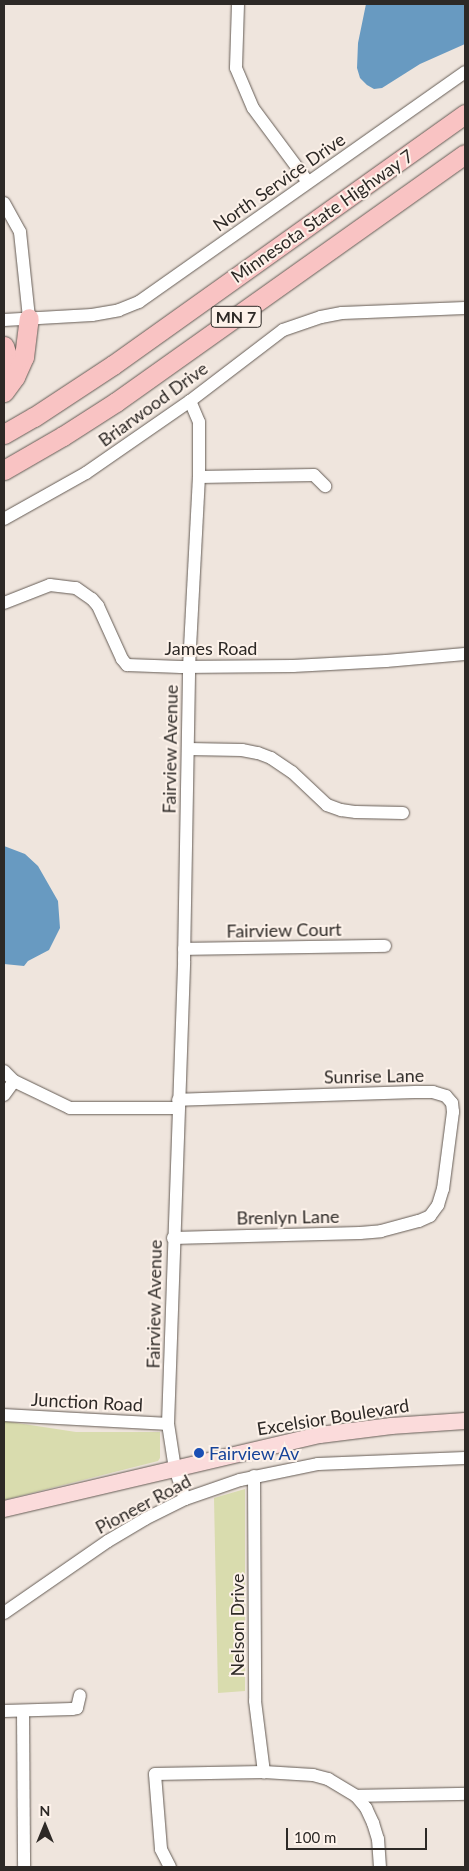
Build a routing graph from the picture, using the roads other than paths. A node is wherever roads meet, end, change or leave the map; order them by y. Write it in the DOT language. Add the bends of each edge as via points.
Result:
graph roads {
  1 [pos="238,4"];
  2 [pos="465,72"];
  3 [pos="465,114"];
  4 [pos="465,154"];
  5 [pos="308,182"];
  6 [pos="4,203"];
  7 [pos="465,308"];
  8 [pos="29,318"];
  9 [pos="4,320"];
  10 [pos="4,346"];
  11 [pos="4,392"];
  12 [pos="190,401"];
  13 [pos="4,434"];
  14 [pos="4,470"];
  15 [pos="200,477"];
  16 [pos="326,486"];
  17 [pos="4,519"];
  18 [pos="4,602"];
  19 [pos="465,654"];
  20 [pos="189,667"];
  21 [pos="188,749"];
  22 [pos="403,813"];
  23 [pos="385,946"];
  24 [pos="184,949"];
  25 [pos="4,1072"];
  26 [pos="14,1081"];
  27 [pos="4,1094"];
  28 [pos="178,1104"];
  29 [pos="403,1226"];
  30 [pos="173,1238"];
  31 [pos="4,1415"];
  32 [pos="465,1421"];
  33 [pos="168,1424"];
  34 [pos="465,1458"];
  35 [pos="175,1469"];
  36 [pos="254,1476"];
  37 [pos="185,1499"];
  38 [pos="4,1509"];
  39 [pos="4,1613"];
  40 [pos="80,1695"];
  41 [pos="4,1711"];
  42 [pos="23,1712"];
  43 [pos="264,1772"];
  44 [pos="465,1794"];
  45 [pos="356,1796"];
  46 [pos="24,1867"];
  47 [pos="170,1867"];
  48 [pos="380,1867"];
  1 -- 5 [label="street" via="236,68 253,108"];
  2 -- 5 [label="street, North Service Drive"];
  3 -- 13 [label="highway, Minnesota State Highway 7 / MN 7" via="113,365"];
  4 -- 14 [label="highway, Minnesota State Highway 7 / MN 7" via="116,402"];
  5 -- 8 [label="street, North Service Drive" via="139,302 109,313"];
  6 -- 8 [label="street" via="20,232"];
  7 -- 12 [label="street, Briarwood Drive" via="342,313 321,317 283,330"];
  8 -- 9 [label="street, North Service Drive"];
  8 -- 11 [label="highway" via="24,357"];
  10 -- 11 [label="highway" via="10,364"];
  12 -- 15 [label="street, Fairview Avenue" via="199,422"];
  12 -- 17 [label="street, Briarwood Drive" via="86,473"];
  15 -- 16 [label="street" via="314,475"];
  15 -- 20 [label="street, Fairview Avenue"];
  18 -- 20 [label="street, James Road" via="50,586 76,588 98,606 127,665"];
  19 -- 20 [label="street, James Road" via="302,665"];
  20 -- 21 [label="street, Fairview Avenue"];
  21 -- 22 [label="street" via="258,753 282,764 327,805 356,812"];
  21 -- 24 [label="street, Fairview Avenue"];
  23 -- 24 [label="street, Fairview Court"];
  24 -- 28 [label="street, Fairview Avenue"];
  25 -- 26 [label="street"];
  26 -- 27 [label="street"];
  26 -- 28 [label="street, Sunrise Lane" via="70,1108"];
  28 -- 29 [label="street, Sunrise Lane" via="416,1092 446,1096 452,1103 453,1112 445,1179 438,1205 430,1216"];
  28 -- 30 [label="street, Fairview Avenue"];
  29 -- 30 [label="street, Brenlyn Lane" via="360,1233"];
  30 -- 33 [label="street, Fairview Avenue"];
  31 -- 33 [label="street, Junction Road"];
  32 -- 35 [label="main road, Excelsior Boulevard" via="320,1435"];
  33 -- 35 [label="street, Fairview Avenue"];
  34 -- 36 [label="street, Pioneer Road" via="344,1462"];
  35 -- 37 [label="street, Fairview Avenue"];
  35 -- 38 [label="main road, Excelsior Boulevard"];
  36 -- 37 [label="street, Pioneer Road"];
  36 -- 43 [label="street, Nelson Drive" via="255,1701"];
  37 -- 39 [label="street, Pioneer Road" via="108,1541"];
  40 -- 42 [label="street" via="77,1708"];
  41 -- 42 [label="street"];
  42 -- 46 [label="street"];
  43 -- 45 [label="street" via="313,1775 328,1779"];
  43 -- 47 [label="street" via="155,1774 161,1849"];
  44 -- 45 [label="street"];
  45 -- 48 [label="street" via="374,1823"];
}
